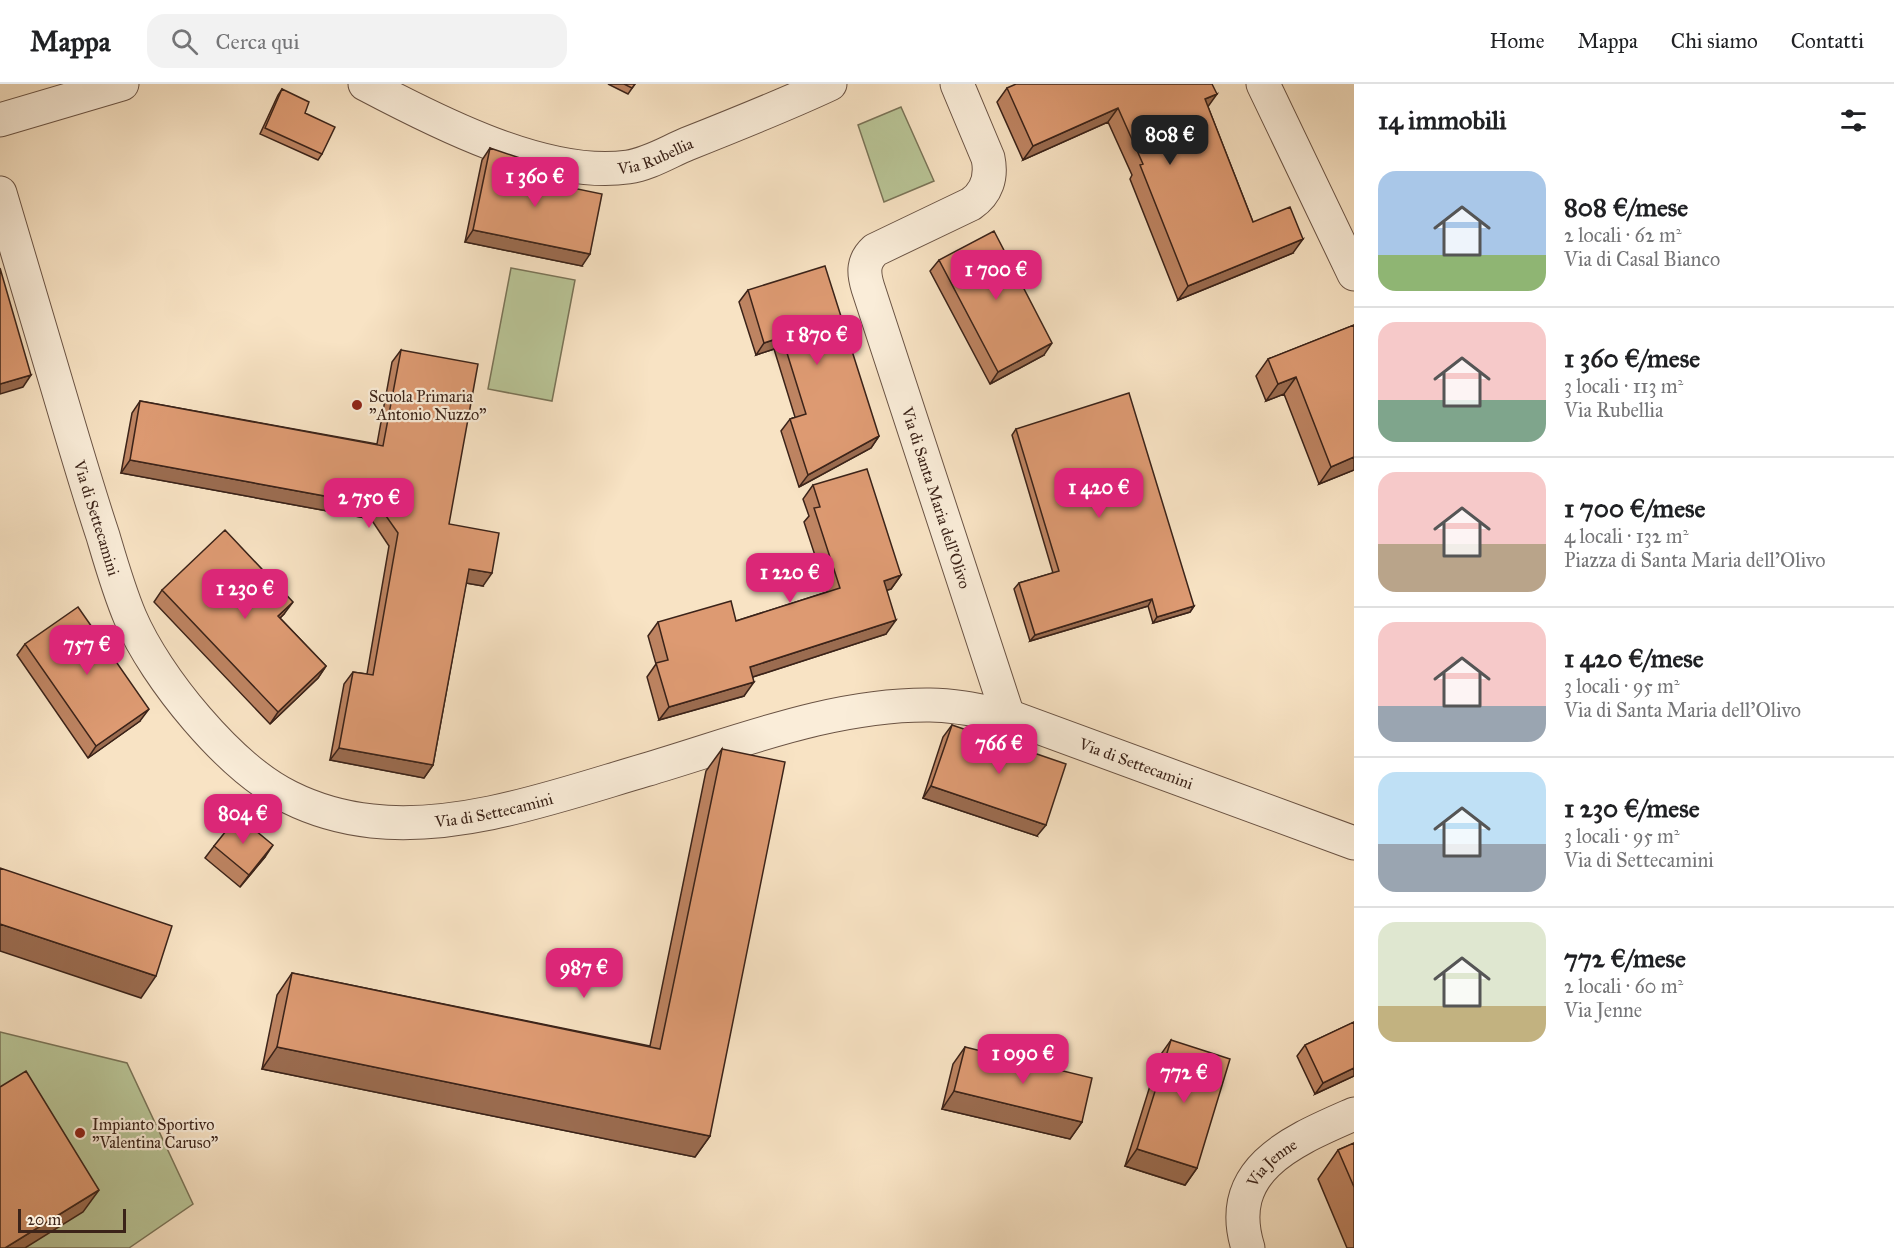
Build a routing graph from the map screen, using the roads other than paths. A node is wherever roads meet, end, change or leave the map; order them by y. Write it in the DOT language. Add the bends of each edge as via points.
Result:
graph roads {
  1 [pos="122,84"];
  2 [pos="365,84"];
  3 [pos="957,84"];
  4 [pos="1263,84"];
  5 [pos="819,89"];
  6 [pos="0,120"];
  7 [pos="0,193"];
  8 [pos="1354,274"];
  9 [pos="1008,716"];
  10 [pos="1354,843"];
  11 [pos="1354,1114"];
  12 [pos="1248,1248"];
  1 -- 6 [label="street"];
  2 -- 5 [label="street, Via Rubellia" via="478,138 530,156 591,169 643,163"];
  3 -- 9 [label="street, Via di Santa Maria dell'Olivo" via="990,167 987,186 971,204 875,250 865,262 865,280"];
  4 -- 8 [label="street"];
  7 -- 9 [label="street, Via di Settecamini" via="131,620 165,678 204,726 244,765 287,796 322,810 370,821 430,821 515,807 779,729 853,712 929,705"];
  9 -- 10 [label="street, Via di Settecamini"];
  11 -- 12 [label="street, Via Jenne" via="1306,1135 1265,1164 1252,1181 1243,1213"];
}
